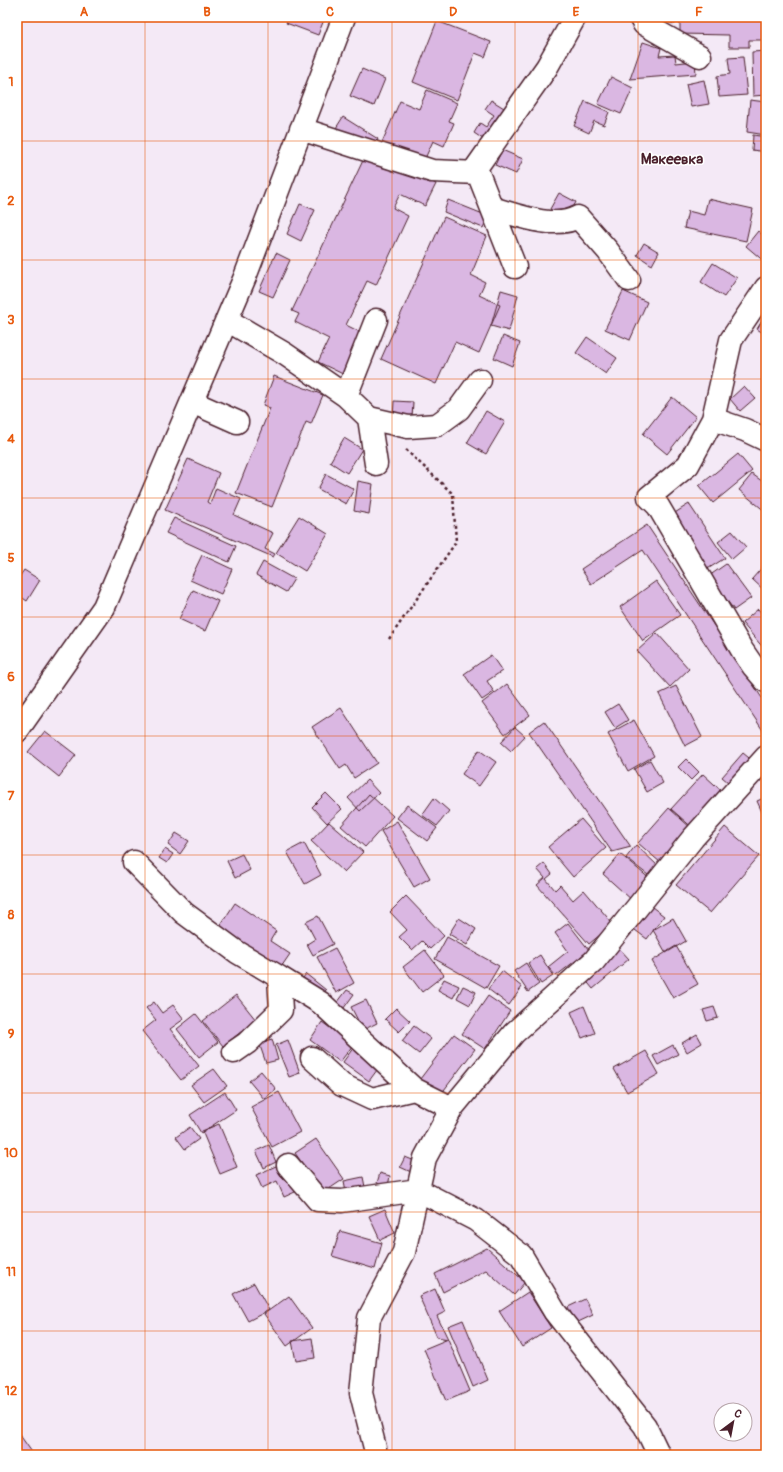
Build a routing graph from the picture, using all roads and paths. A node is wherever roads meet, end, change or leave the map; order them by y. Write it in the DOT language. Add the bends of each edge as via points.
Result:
graph roads {
  1 [pos="344,17"];
  2 [pos="575,17"];
  3 [pos="640,17"];
  4 [pos="700,56"];
  5 [pos="301,129"];
  6 [pos="478,173"];
  7 [pos="492,208"];
  8 [pos="515,267"];
  9 [pos="629,280"];
  10 [pos="766,288"];
  11 [pos="227,320"];
  12 [pos="376,320"];
  13 [pos="480,380"];
  14 [pos="346,396"];
  15 [pos="192,402"];
  16 [pos="713,419"];
  17 [pos="380,420"];
  18 [pos="237,422"];
  19 [pos="766,440"];
  20 [pos="376,464"];
  21 [pos="389,639"];
  22 [pos="766,681"];
  23 [pos="17,731"];
  24 [pos="766,756"];
  25 [pos="134,862"];
  26 [pos="279,977"];
  27 [pos="234,1052"];
  28 [pos="312,1058"];
  29 [pos="414,1089"];
  30 [pos="452,1108"];
  31 [pos="288,1165"];
  32 [pos="418,1190"];
  33 [pos="375,1448"];
  34 [pos="660,1455"];
  1 -- 5 [label="street"];
  2 -- 6 [label="street" via="547,67 476,168"];
  3 -- 4 [label="street" via="644,24"];
  5 -- 6 [label="street" via="432,171"];
  5 -- 11 [label="street"];
  6 -- 7 [label="street"];
  7 -- 8 [label="street"];
  7 -- 9 [label="street" via="563,223 578,217"];
  10 -- 16 [label="street" via="731,340"];
  11 -- 14 [label="street" via="285,354"];
  11 -- 15 [label="street"];
  12 -- 14 [label="street"];
  13 -- 17 [label="street" via="458,409 437,425 408,428"];
  14 -- 17 [label="street"];
  15 -- 18 [label="street"];
  15 -- 23 [label="street" via="104,607"];
  16 -- 19 [label="street"];
  16 -- 22 [label="street" via="688,465 649,497 658,506 742,650"];
  17 -- 20 [label="street"];
  17 -- 21 [label="path" via="453,494 456,542"];
  24 -- 30 [label="street" via="693,838 594,961 514,1033"];
  25 -- 26 [label="street" via="184,913 237,952"];
  26 -- 27 [label="street" via="281,1010"];
  26 -- 29 [label="street" via="321,1003"];
  28 -- 29 [label="street" via="342,1085 372,1099"];
  29 -- 30 [label="street"];
  30 -- 32 [label="street" via="425,1158"];
  31 -- 32 [label="street" via="318,1200 342,1201"];
  32 -- 33 [label="street" via="404,1252 369,1318 361,1393"];
  32 -- 34 [label="street" via="476,1220 521,1255 555,1312 645,1426"];
}
